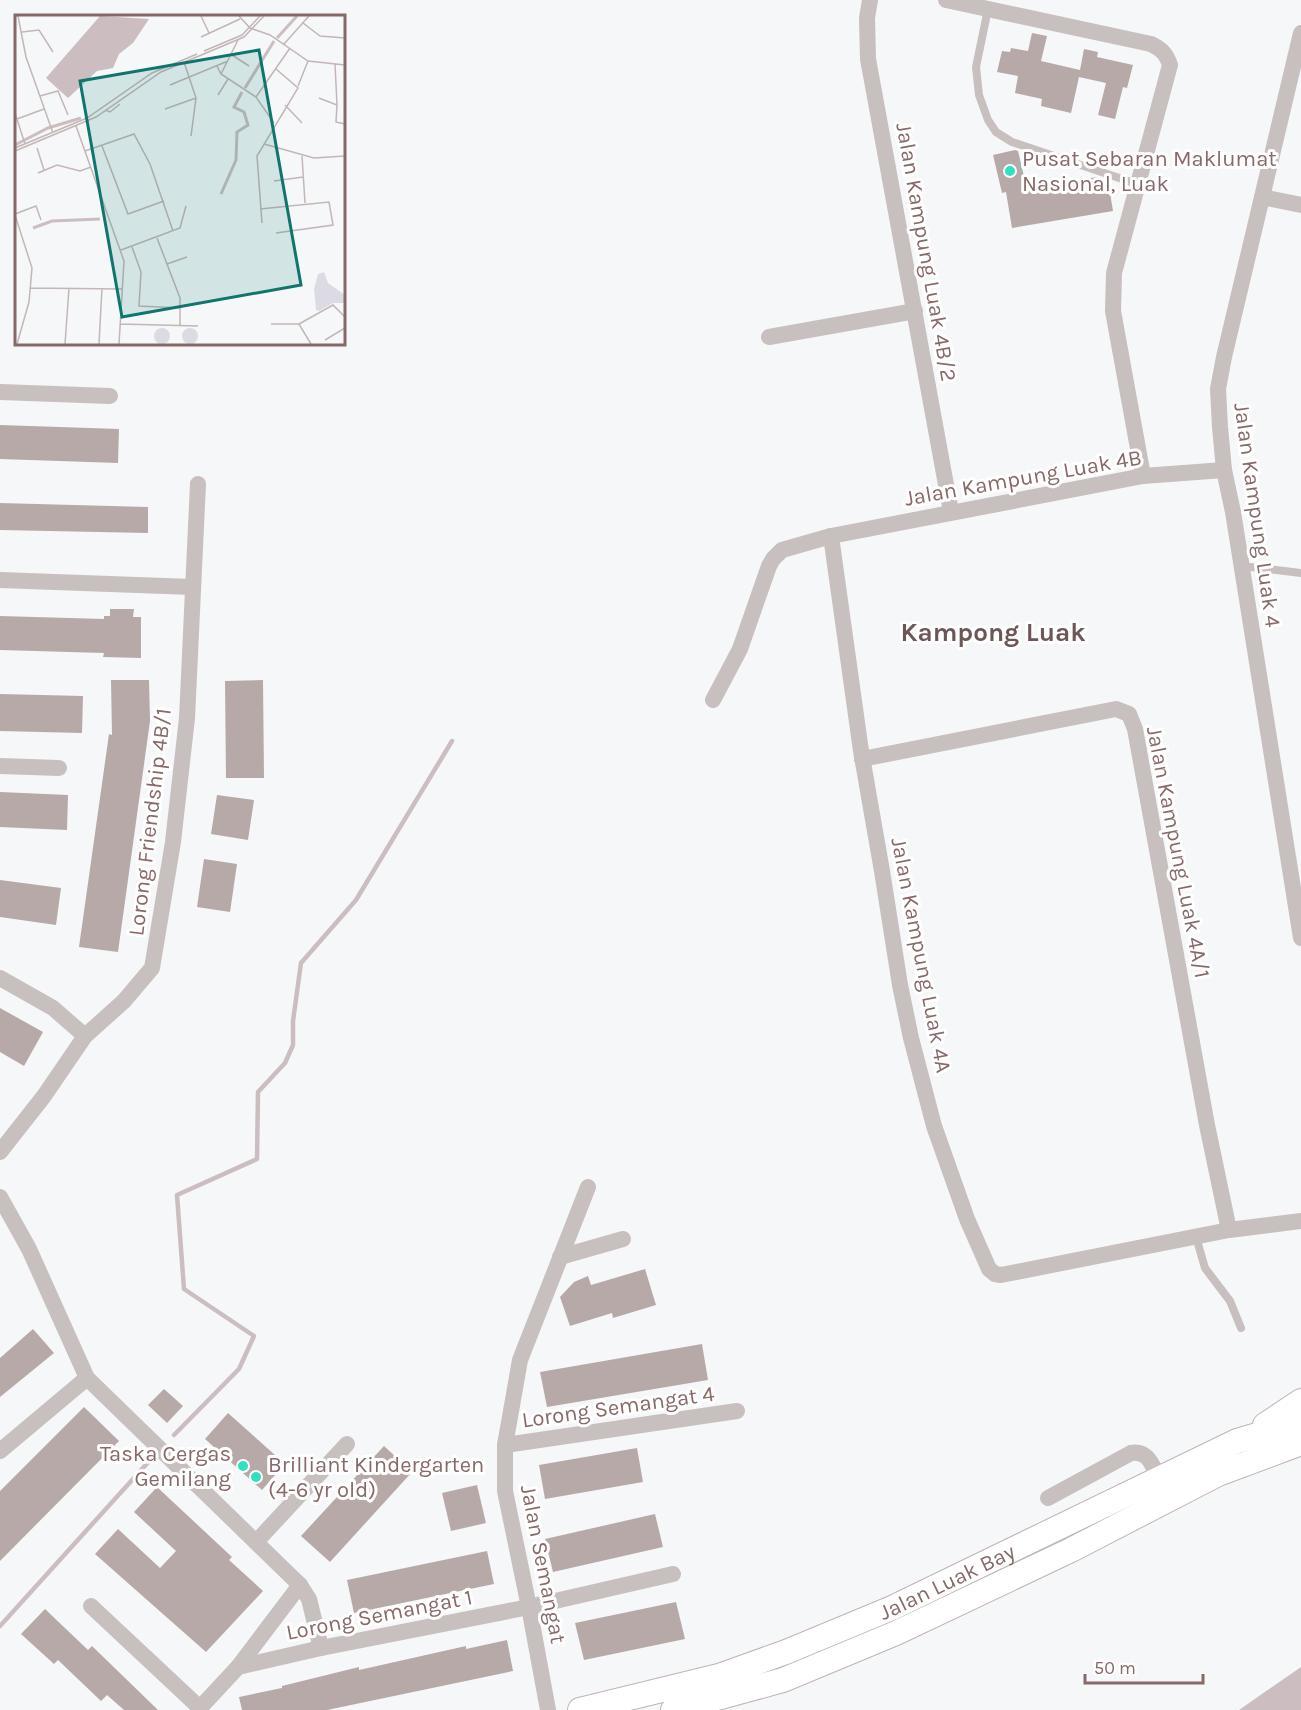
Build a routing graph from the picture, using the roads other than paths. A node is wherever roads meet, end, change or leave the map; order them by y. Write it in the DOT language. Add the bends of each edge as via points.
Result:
graph roads {
  1 [pos="870,0"];
  2 [pos="946,0"];
  3 [pos="988,9"];
  4 [pos="1301,33"];
  5 [pos="1137,184"];
  6 [pos="1262,197"];
  7 [pos="1301,205"];
  8 [pos="915,311"];
  9 [pos="769,337"];
  10 [pos="0,393"];
  11 [pos="110,396"];
  12 [pos="1224,470"];
  13 [pos="1143,476"];
  14 [pos="198,484"];
  15 [pos="951,512"];
  16 [pos="831,536"];
  17 [pos="1241,566"];
  18 [pos="1301,573"];
  19 [pos="0,580"];
  20 [pos="192,587"];
  21 [pos="713,700"];
  22 [pos="861,749"];
  23 [pos="0,766"];
  24 [pos="58,768"];
  25 [pos="1301,938"];
  26 [pos="0,978"];
  27 [pos="84,1036"];
  28 [pos="0,1152"];
  29 [pos="588,1187"];
  30 [pos="0,1197"];
  31 [pos="1301,1221"];
  32 [pos="1229,1230"];
  33 [pos="1196,1237"];
  34 [pos="623,1239"];
  35 [pos="560,1257"];
  36 [pos="1241,1328"];
  37 [pos="87,1378"];
  38 [pos="1301,1401"];
  39 [pos="737,1411"];
  40 [pos="1301,1422"];
  41 [pos="1237,1441"];
  42 [pos="1301,1443"];
  43 [pos="347,1444"];
  44 [pos="505,1445"];
  45 [pos="0,1451"];
  46 [pos="1159,1478"];
  47 [pos="1047,1498"];
  48 [pos="256,1542"];
  49 [pos="673,1574"];
  50 [pos="300,1585"];
  51 [pos="91,1606"];
  52 [pos="530,1607"];
  53 [pos="321,1648"];
  54 [pos="238,1667"];
  55 [pos="199,1709"];
  56 [pos="548,1710"];
  57 [pos="580,1710"];
  58 [pos="673,1710"];
  1 -- 8 [label="street, Jalan Kampung Luak 4B/2" via="868,58"];
  2 -- 3 [label="street"];
  3 -- 5 [label="lane" via="976,67 979,95 996,132 1012,142"];
  3 -- 5 [label="street" via="1151,44 1162,50 1170,65"];
  4 -- 6 [label="street, Jalan Kampung Luak 4"];
  5 -- 13 [label="street" via="1112,290"];
  6 -- 7 [label="street"];
  6 -- 12 [label="street, Jalan Kampung Luak 4" via="1218,389"];
  8 -- 9 [label="street"];
  8 -- 15 [label="street, Jalan Kampung Luak 4B/2"];
  10 -- 11 [label="street"];
  12 -- 13 [label="street, Jalan Kampung Luak 4B"];
  12 -- 17 [label="street, Jalan Kampung Luak 4"];
  13 -- 15 [label="street, Jalan Kampung Luak 4B"];
  14 -- 20 [label="street, Lorong Friendship 4B/1"];
  15 -- 16 [label="street, Jalan Kampung Luak 4B"];
  16 -- 21 [label="street, Jalan Kampung Luak 4B" via="782,550 773,559 740,649"];
  16 -- 22 [label="street, Jalan Kampung Luak 4A"];
  17 -- 18 [label="lane"];
  17 -- 25 [label="street, Jalan Kampung Luak 4"];
  19 -- 20 [label="street"];
  20 -- 27 [label="street, Lorong Friendship 4B/1" via="187,718 173,842 152,968 124,1001"];
  22 -- 32 [label="street, Jalan Kampung Luak 4A/1" via="1116,709 1129,714 1135,729"];
  22 -- 33 [label="street, Jalan Kampung Luak 4A" via="910,1038 934,1126 989,1269 1001,1275"];
  23 -- 24 [label="street"];
  26 -- 27 [label="street" via="53,1008"];
  27 -- 28 [label="street, Lorong Friendship 4B/1"];
  29 -- 35 [label="street, Jalan Semangat"];
  30 -- 37 [label="street" via="29,1249"];
  31 -- 32 [label="street, Jalan Kampung Luak 4A"];
  32 -- 33 [label="street, Jalan Kampung Luak 4A"];
  33 -- 36 [label="lane" via="1205,1268 1230,1301"];
  34 -- 35 [label="street"];
  35 -- 44 [label="street, Jalan Semangat" via="520,1360"];
  37 -- 45 [label="street"];
  37 -- 48 [label="street"];
  38 -- 41 [label="street"];
  39 -- 44 [label="street, Lorong Semangat 4"];
  40 -- 41 [label="street, Jalan Luak Bay"];
  41 -- 46 [label="street, Jalan Luak Bay"];
  42 -- 58 [label="street, Jalan Luak Bay" via="1218,1474 1071,1550 896,1633 783,1680"];
  43 -- 48 [label="street"];
  44 -- 52 [label="street, Jalan Semangat" via="505,1491"];
  46 -- 47 [label="street" via="1145,1455 1131,1453"];
  46 -- 57 [label="street, Jalan Luak Bay" via="892,1608 786,1652 719,1676"];
  48 -- 50 [label="street"];
  49 -- 52 [label="street, Lorong Semangat 1"];
  50 -- 53 [label="street" via="309,1599"];
  50 -- 54 [label="street"];
  51 -- 55 [label="street"];
  52 -- 53 [label="street, Lorong Semangat 1"];
  52 -- 56 [label="street, Jalan Semangat"];
  53 -- 54 [label="street, Lorong Semangat 1"];
  54 -- 55 [label="street"];
}
